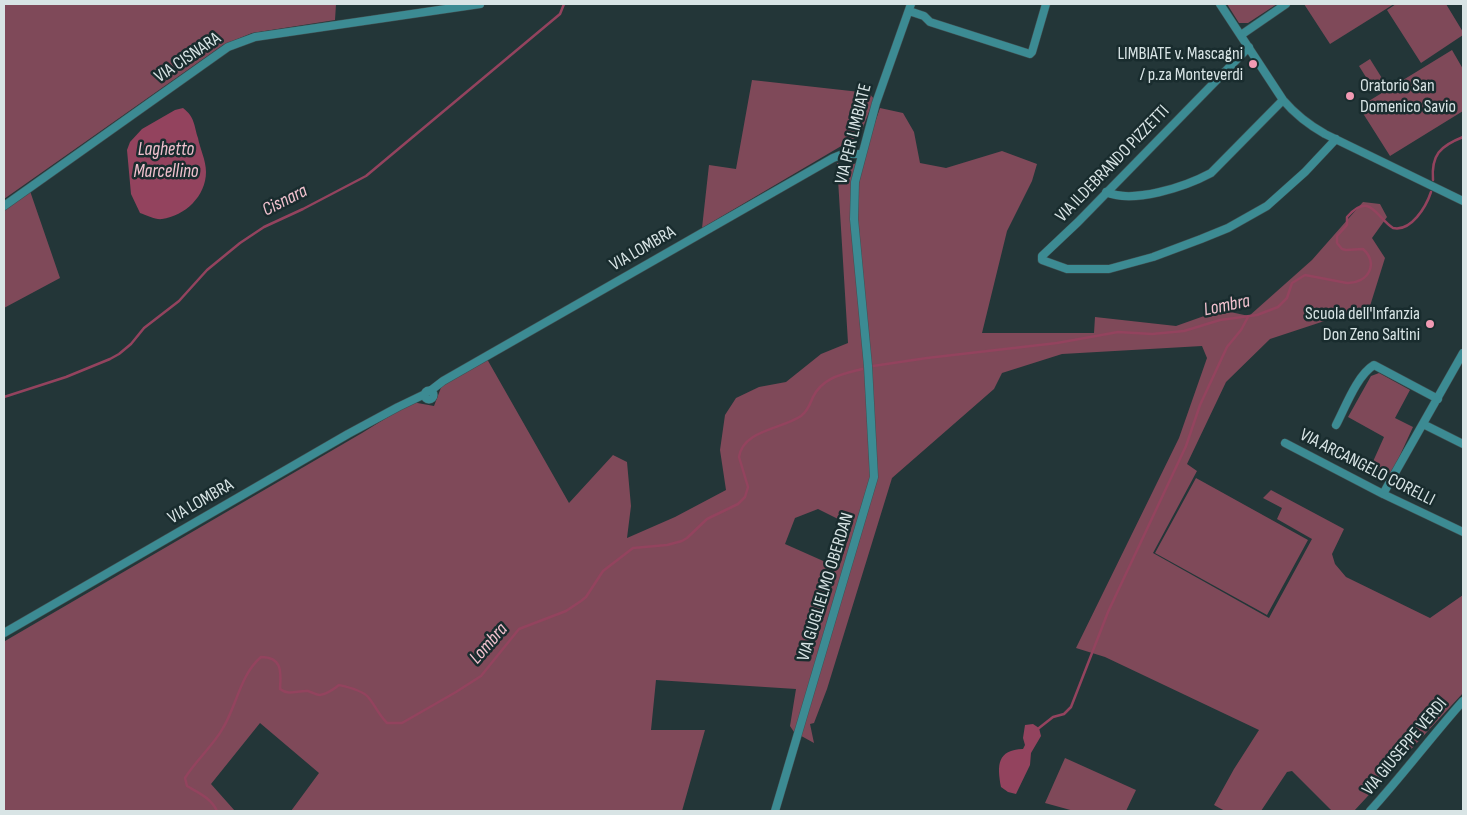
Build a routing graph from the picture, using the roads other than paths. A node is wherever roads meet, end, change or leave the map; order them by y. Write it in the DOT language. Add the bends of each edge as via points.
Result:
graph roads {
  1 [pos="480,4"];
  2 [pos="1046,4"];
  3 [pos="1220,4"];
  4 [pos="1286,4"];
  5 [pos="910,7"];
  6 [pos="1241,35"];
  7 [pos="1248,47"];
  8 [pos="1283,100"];
  9 [pos="1336,139"];
  10 [pos="861,154"];
  11 [pos="1106,192"];
  12 [pos="1463,201"];
  13 [pos="4,206"];
  14 [pos="1463,353"];
  15 [pos="868,366"];
  16 [pos="1460,368"];
  17 [pos="1438,399"];
  18 [pos="1423,424"];
  19 [pos="1336,425"];
  20 [pos="1285,443"];
  21 [pos="1463,444"];
  22 [pos="1383,494"];
  23 [pos="1463,532"];
  24 [pos="4,633"];
  25 [pos="1463,701"];
  26 [pos="775,811"];
  27 [pos="1370,811"];
  1 -- 13 [label="street, VIA CISNARA" via="255,37 228,47"];
  2 -- 5 [label="street" via="1030,54 930,22"];
  3 -- 6 [label="street"];
  4 -- 6 [label="street"];
  5 -- 10 [label="street, VIA PER LIMBIATE"];
  6 -- 7 [label="street"];
  7 -- 8 [label="street"];
  7 -- 11 [label="street, VIA ILDEBRANDO PIZZETTI"];
  8 -- 9 [label="street" via="1314,128"];
  8 -- 11 [label="street" via="1203,177 1132,197"];
  9 -- 11 [label="street, VIA ILDEBRANDO PIZZETTI" via="1267,206 1228,228 1153,257 1109,269 1067,268 1042,260 1042,256"];
  9 -- 12 [label="street"];
  10 -- 15 [label="street, VIA PER LIMBIATE" via="855,182 854,219"];
  10 -- 24 [label="street, VIA LOMBRA" via="843,154 833,158 442,381 428,394 348,434"];
  14 -- 16 [label="street"];
  15 -- 26 [label="street, VIA GUGLIELMO OBERDAN" via="874,478"];
  16 -- 17 [label="street"];
  17 -- 18 [label="street"];
  17 -- 19 [label="street" via="1374,365 1362,376"];
  18 -- 21 [label="street"];
  18 -- 22 [label="street"];
  20 -- 22 [label="street, VIA ARCANGELO CORELLI"];
  22 -- 23 [label="street, VIA ARCANGELO CORELLI"];
  25 -- 27 [label="street, VIA GIUSEPPE VERDI"];
}
